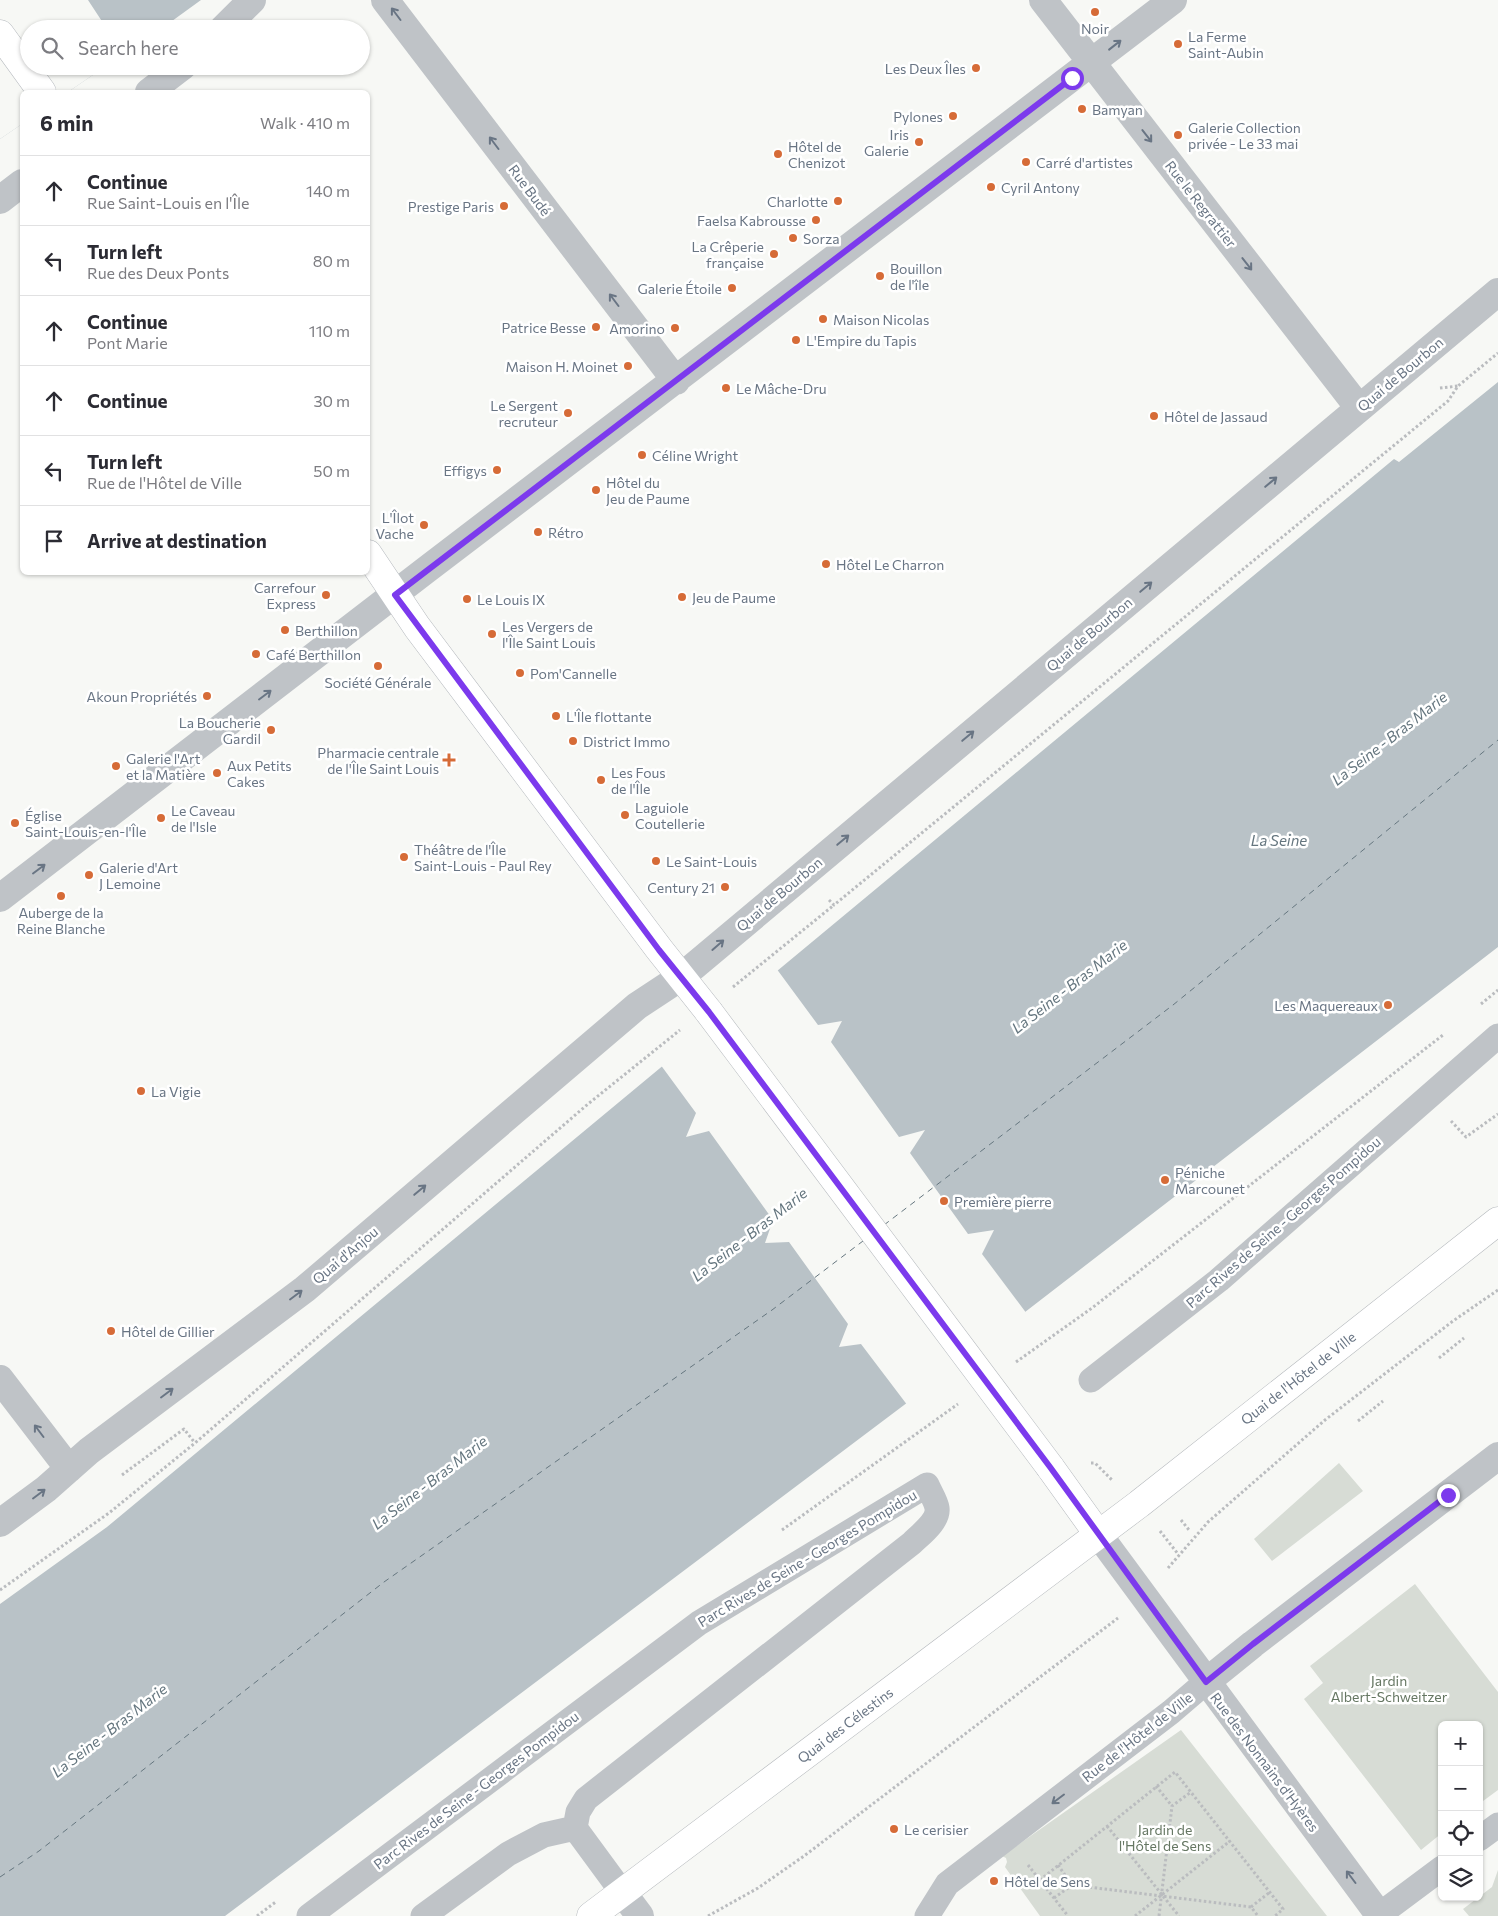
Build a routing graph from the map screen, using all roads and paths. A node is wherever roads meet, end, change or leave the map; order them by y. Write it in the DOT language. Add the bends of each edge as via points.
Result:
graph roads {
  1 [pos="252,0"];
  2 [pos="385,0"];
  3 [pos="1043,0"];
  4 [pos="1173,0"];
  5 [pos="232,20"];
  6 [pos="0,34"];
  7 [pos="20,62"];
  8 [pos="1091,63"];
  9 [pos="30,75"];
  10 [pos="171,75"];
  11 [pos="41,90"];
  12 [pos="152,90"];
  13 [pos="20,185"];
  14 [pos="0,200"];
  15 [pos="1498,292"];
  16 [pos="1498,353"];
  17 [pos="676,380"];
  18 [pos="1458,386"];
  19 [pos="1436,389"];
  20 [pos="1359,408"];
  21 [pos="370,557"];
  22 [pos="395,595"];
  23 [pos="0,898"];
  24 [pos="828,899"];
  25 [pos="834,905"];
  26 [pos="681,977"];
  27 [pos="1498,990"];
  28 [pos="1475,1009"];
  29 [pos="708,1011"];
  30 [pos="1445,1034"];
  31 [pos="1498,1036"];
  32 [pos="1498,1045"];
  33 [pos="1471,1060"];
  34 [pos="1498,1114"];
  35 [pos="1471,1133"];
  36 [pos="1498,1221"];
  37 [pos="1497,1292"];
  38 [pos="1464,1338"];
  39 [pos="1439,1358"];
  40 [pos="1011,1366"];
  41 [pos="0,1379"];
  42 [pos="1091,1380"];
  43 [pos="963,1400"];
  44 [pos="1383,1401"];
  45 [pos="1358,1421"];
  46 [pos="195,1443"];
  47 [pos="1498,1456"];
  48 [pos="69,1469"];
  49 [pos="122,1475"];
  50 [pos="1181,1520"];
  51 [pos="0,1523"];
  52 [pos="1189,1530"];
  53 [pos="777,1534"];
  54 [pos="1098,1534"];
  55 [pos="1164,1573"];
  56 [pos="0,1590"];
  57 [pos="1119,1618"];
  58 [pos="1206,1682"];
  59 [pos="1156,1786"];
  60 [pos="1191,1792"];
  61 [pos="1172,1806"];
  62 [pos="1498,1825"];
  63 [pos="1107,1826"];
  64 [pos="575,1828"];
  65 [pos="1483,1836"];
  66 [pos="1230,1841"];
  67 [pos="1058,1865"];
  68 [pos="1438,1871"];
  69 [pos="1072,1885"];
  70 [pos="622,1892"];
  71 [pos="1270,1892"];
  72 [pos="1162,1895"];
  73 [pos="281,1898"];
  74 [pos="1054,1898"];
  75 [pos="1251,1907"];
  76 [pos="1380,1915"];
  77 [pos="257,1916"];
  78 [pos="309,1916"];
  79 [pos="423,1916"];
  80 [pos="591,1916"];
  81 [pos="640,1916"];
  82 [pos="708,1916"];
  83 [pos="927,1916"];
  84 [pos="1068,1916"];
  85 [pos="1135,1916"];
  86 [pos="1159,1916"];
  87 [pos="1178,1916"];
  88 [pos="1258,1916"];
  89 [pos="1275,1916"];
  1 -- 5 [label="street"];
  17 -- 2 [label="street, Rue Budé, one-way"];
  3 -- 8 [label="street, Rue le Regrattier"];
  8 -- 4 [label="street, one-way"];
  6 -- 7 [label="street"];
  8 -- 17 [label="street"];
  8 -- 20 [label="street, Rue le Regrattier, one-way"];
  9 -- 11 [label="street"];
  10 -- 12 [label="street"];
  13 -- 14 [label="street"];
  15 -- 20 [label="street, Quai de Bourbon"];
  16 -- 18 [label="path"];
  17 -- 22 [label="street"];
  18 -- 19 [label="path"];
  18 -- 25 [label="path" via="1440,408"];
  26 -- 20 [label="street, Quai de Bourbon, one-way"];
  21 -- 22 [label="street"];
  23 -- 22 [label="street, one-way"];
  22 -- 26 [label="street"];
  24 -- 25 [label="path"];
  25 -- 29 [label="path"];
  26 -- 29 [label="street"];
  48 -- 26 [label="street, Quai d'Anjou, one-way" via="305,1289 637,1006"];
  27 -- 28 [label="path"];
  29 -- 46 [label="path" via="588,1104"];
  29 -- 54 [label="street, bridge"];
  30 -- 40 [label="path" via="1092,1308"];
  31 -- 33 [label="lane, Parc Rives de Seine - Georges Pompidou"];
  32 -- 33 [label="lane, Parc Rives de Seine - Georges Pompidou"];
  33 -- 42 [label="lane, Parc Rives de Seine - Georges Pompidou" via="1219,1280"];
  34 -- 35 [label="path"];
  36 -- 54 [label="street, Quai de l'Hôtel de Ville"];
  37 -- 55 [label="path" via="1453,1321 1325,1420 1208,1522"];
  38 -- 39 [label="path"];
  48 -- 41 [label="street, one-way"];
  43 -- 53 [label="path"];
  44 -- 45 [label="path"];
  46 -- 49 [label="path" via="184,1428"];
  46 -- 56 [label="path" via="109,1513"];
  47 -- 58 [label="street, Rue de l'Hôtel de Ville"];
  51 -- 48 [label="street, Quai d'Anjou, one-way"];
  50 -- 52 [label="path"];
  54 -- 58 [label="street, Rue des Nonnains d'Hyères"];
  54 -- 70 [label="street, Quai des Célestins"];
  57 -- 82 [label="path" via="804,1856 758,1888"];
  76 -- 58 [label="street, Rue des Nonnains d'Hyères, one-way"];
  58 -- 83 [label="lane, Rue de l'Hôtel de Ville, one-way" via="1172,1712 947,1884"];
  59 -- 60 [label="path" via="1175,1772"];
  59 -- 61 [label="path"];
  59 -- 63 [label="path"];
  60 -- 61 [label="path"];
  60 -- 66 [label="path"];
  61 -- 72 [label="path"];
  62 -- 65 [label="lane"];
  63 -- 67 [label="path"];
  63 -- 72 [label="path"];
  64 -- 70 [label="lane"];
  64 -- 78 [label="lane, Parc Rives de Seine - Georges Pompidou" via="578,1812 586,1799 912,1543 936,1515 937,1507 927,1485 699,1623"];
  64 -- 79 [label="lane" via="544,1835 508,1854"];
  66 -- 71 [label="path"];
  66 -- 72 [label="path"];
  67 -- 69 [label="path"];
  67 -- 74 [label="path" via="1040,1880"];
  68 -- 76 [label="lane"];
  69 -- 72 [label="path"];
  69 -- 74 [label="path"];
  70 -- 80 [label="street, Quai des Célestins"];
  70 -- 81 [label="street"];
  71 -- 75 [label="path"];
  71 -- 89 [label="path" via="1284,1909"];
  72 -- 75 [label="path"];
  72 -- 85 [label="path"];
  72 -- 86 [label="path"];
  72 -- 87 [label="path"];
  73 -- 77 [label="path"];
  74 -- 84 [label="path"];
  75 -- 88 [label="path"];
}
